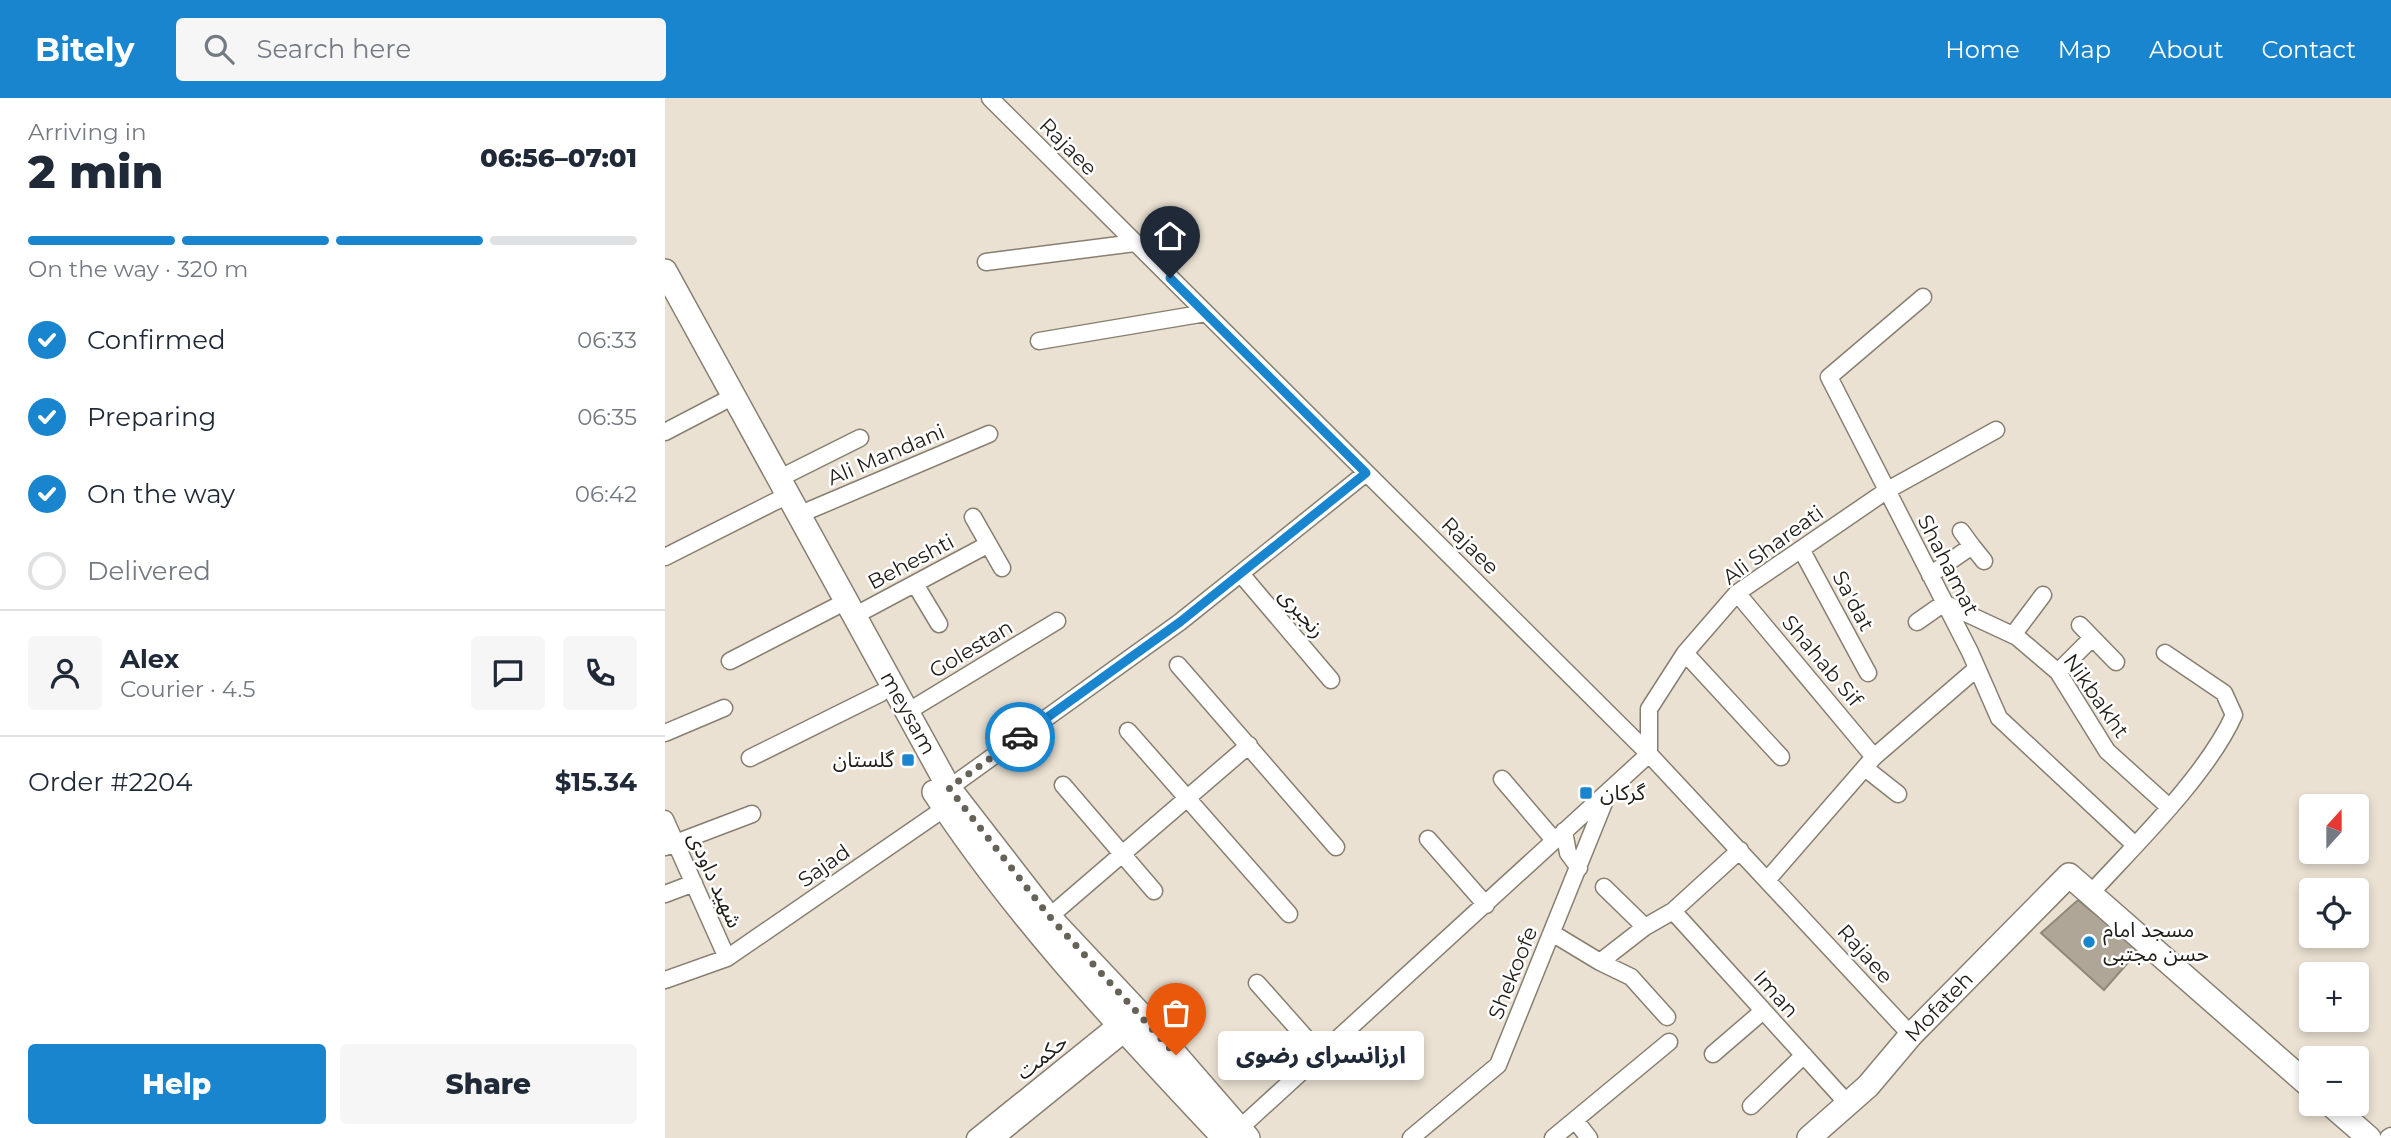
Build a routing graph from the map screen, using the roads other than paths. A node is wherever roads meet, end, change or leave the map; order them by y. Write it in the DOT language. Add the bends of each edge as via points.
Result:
graph roads {
  1 [pos="989,98"];
  2 [pos="1135,243"];
  3 [pos="986,262"];
  4 [pos="665,271"];
  5 [pos="1923,297"];
  6 [pos="665,302"];
  7 [pos="1206,313"];
  8 [pos="1039,341"];
  9 [pos="728,398"];
  10 [pos="1996,430"];
  11 [pos="665,432"];
  12 [pos="989,434"];
  13 [pos="860,438"];
  14 [pos="1366,473"];
  15 [pos="778,489"];
  16 [pos="1886,491"];
  17 [pos="798,515"];
  18 [pos="973,517"];
  19 [pos="1961,531"];
  20 [pos="987,545"];
  21 [pos="1972,545"];
  22 [pos="1801,549"];
  23 [pos="665,557"];
  24 [pos="1984,561"];
  25 [pos="1002,568"];
  26 [pos="1241,574"];
  27 [pos="1930,575"];
  28 [pos="915,584"];
  29 [pos="1737,593"];
  30 [pos="2043,594"];
  31 [pos="1944,603"];
  32 [pos="845,611"];
  33 [pos="1058,621"];
  34 [pos="1917,622"];
  35 [pos="939,624"];
  36 [pos="2080,625"];
  37 [pos="2013,635"];
  38 [pos="2092,638"];
  39 [pos="1685,653"];
  40 [pos="2165,653"];
  41 [pos="730,662"];
  42 [pos="2116,662"];
  43 [pos="1178,665"];
  44 [pos="1976,669"];
  45 [pos="2059,672"];
  46 [pos="1868,673"];
  47 [pos="1331,680"];
  48 [pos="881,693"];
  49 [pos="724,708"];
  50 [pos="907,712"];
  51 [pos="1128,731"];
  52 [pos="665,733"];
  53 [pos="1249,745"];
  54 [pos="1649,754"];
  55 [pos="1780,757"];
  56 [pos="750,758"];
  57 [pos="1870,762"];
  58 [pos="1502,779"];
  59 [pos="1063,785"];
  60 [pos="1609,792"];
  61 [pos="1898,794"];
  62 [pos="946,798"];
  63 [pos="1190,798"];
  64 [pos="2169,807"];
  65 [pos="752,814"];
  66 [pos="665,819"];
  67 [pos="1559,835"];
  68 [pos="1428,839"];
  69 [pos="670,845"];
  70 [pos="2135,845"];
  71 [pos="1336,847"];
  72 [pos="1740,850"];
  73 [pos="1124,855"];
  74 [pos="1579,868"];
  75 [pos="1768,879"];
  76 [pos="694,883"];
  77 [pos="1604,887"];
  78 [pos="1154,891"];
  79 [pos="665,894"];
  80 [pos="2090,894"];
  81 [pos="1486,905"];
  82 [pos="1673,911"];
  83 [pos="1289,914"];
  84 [pos="1049,916"];
  85 [pos="1645,927"];
  86 [pos="1552,933"];
  87 [pos="727,958"];
  88 [pos="1600,962"];
  89 [pos="665,980"];
  90 [pos="1257,983"];
  91 [pos="1763,1011"];
  92 [pos="1667,1017"];
  93 [pos="1131,1021"];
  94 [pos="1911,1035"];
  95 [pos="1669,1042"];
  96 [pos="1713,1054"];
  97 [pos="1321,1055"];
  98 [pos="1804,1055"];
  99 [pos="2299,1077"];
  100 [pos="1848,1104"];
  101 [pos="1751,1106"];
  102 [pos="2344,1116"];
  103 [pos="1575,1121"];
  104 [pos="1237,1135"];
  105 [pos="975,1138"];
  106 [pos="996,1138"];
  107 [pos="1411,1138"];
  108 [pos="1553,1138"];
  109 [pos="1589,1138"];
  110 [pos="1809,1138"];
  111 [pos="2369,1138"];
  1 -- 2 [label="street, Rajaee"];
  2 -- 3 [label="street"];
  2 -- 7 [label="street, Rajaee"];
  4 -- 9 [label="main road, meysam"];
  5 -- 16 [label="street, Shahamat" via="1829,377"];
  6 -- 9 [label="main road, meysam"];
  7 -- 8 [label="street"];
  7 -- 14 [label="street, Rajaee"];
  9 -- 11 [label="street"];
  9 -- 15 [label="main road, meysam"];
  10 -- 16 [label="street, Ali Shareati"];
  12 -- 17 [label="street, Ali Mandani"];
  13 -- 15 [label="street"];
  14 -- 26 [label="street, Sajad"];
  14 -- 54 [label="street, Rajaee"];
  15 -- 17 [label="main road, meysam"];
  15 -- 23 [label="street"];
  15 -- 32 [label="main road, meysam"];
  16 -- 22 [label="street, Ali Shareati"];
  16 -- 27 [label="street, Shahamat"];
  17 -- 32 [label="main road, meysam"];
  18 -- 20 [label="street"];
  19 -- 21 [label="street"];
  20 -- 25 [label="street"];
  20 -- 28 [label="street, Beheshti"];
  21 -- 24 [label="street"];
  21 -- 27 [label="street"];
  22 -- 29 [label="street, Ali Shareati"];
  22 -- 46 [label="street, Sa'dat"];
  26 -- 47 [label="street, رنجبری"];
  26 -- 62 [label="street, Sajad"];
  27 -- 31 [label="street, Shahamat"];
  28 -- 32 [label="street, Beheshti"];
  28 -- 35 [label="street"];
  29 -- 39 [label="street, Ali Shareati"];
  29 -- 57 [label="street, Shahab Sif"];
  30 -- 37 [label="street"];
  31 -- 34 [label="street"];
  31 -- 37 [label="street, Nikbakht"];
  31 -- 44 [label="street, Shahamat"];
  32 -- 41 [label="street, Beheshti"];
  32 -- 48 [label="main road, meysam"];
  32 -- 50 [label="main road, meysam"];
  33 -- 50 [label="street, Golestan"];
  36 -- 38 [label="street"];
  37 -- 45 [label="street, Nikbakht"];
  38 -- 42 [label="street"];
  38 -- 45 [label="street"];
  39 -- 54 [label="street, Ali Shareati" via="1649,709"];
  39 -- 55 [label="street"];
  40 -- 64 [label="street" via="2224,693 2234,715 2225,734"];
  43 -- 53 [label="street"];
  44 -- 57 [label="street"];
  44 -- 70 [label="street, Shahamat" via="1999,718"];
  45 -- 64 [label="street, Nikbakht" via="2107,751"];
  48 -- 56 [label="street"];
  48 -- 62 [label="main road, meysam"];
  49 -- 52 [label="street"];
  50 -- 62 [label="main road, meysam"];
  51 -- 63 [label="street"];
  53 -- 63 [label="street"];
  53 -- 71 [label="street"];
  54 -- 60 [label="street"];
  54 -- 72 [label="street, Rajaee"];
  57 -- 61 [label="street, Shahab Sif"];
  57 -- 75 [label="street"];
  58 -- 67 [label="street"];
  59 -- 73 [label="street"];
  60 -- 67 [label="street"];
  60 -- 74 [label="street, Shekoofe"];
  62 -- 84 [label="main road, meysam"];
  62 -- 87 [label="street, Sajad"];
  62 -- 93 [label="main road, meysam" via="1020,908"];
  63 -- 73 [label="street"];
  63 -- 83 [label="street"];
  64 -- 70 [label="street"];
  65 -- 69 [label="street"];
  66 -- 69 [label="street, شهید داودی"];
  67 -- 74 [label="street"];
  67 -- 81 [label="street"];
  68 -- 81 [label="street"];
  69 -- 76 [label="street, شهید داودی"];
  70 -- 80 [label="street"];
  72 -- 75 [label="street, Rajaee"];
  72 -- 82 [label="street"];
  73 -- 78 [label="street"];
  73 -- 84 [label="street"];
  74 -- 86 [label="street, Shekoofe"];
  75 -- 94 [label="street, Rajaee"];
  76 -- 79 [label="street"];
  76 -- 87 [label="street, شهید داودی"];
  77 -- 85 [label="street"];
  80 -- 94 [label="main road, Mofateh" via="2069,875"];
  80 -- 99 [label="main road"];
  81 -- 97 [label="street"];
  82 -- 85 [label="street"];
  82 -- 91 [label="street, Iman"];
  84 -- 93 [label="main road, meysam"];
  85 -- 88 [label="street"];
  86 -- 88 [label="street"];
  86 -- 107 [label="street, Shekoofe" via="1498,1065"];
  87 -- 89 [label="street, Sajad"];
  88 -- 92 [label="street" via="1631,977"];
  90 -- 97 [label="street"];
  91 -- 96 [label="street"];
  91 -- 98 [label="street, Iman"];
  93 -- 104 [label="main road, meysam"];
  93 -- 105 [label="street, حکمت"];
  93 -- 106 [label="street, حکمت"];
  94 -- 100 [label="main road, Mofateh"];
  95 -- 103 [label="street"];
  97 -- 104 [label="street"];
  98 -- 100 [label="street, Iman"];
  98 -- 101 [label="street"];
  100 -- 110 [label="main road, Mofateh"];
  102 -- 111 [label="main road"];
  103 -- 108 [label="street"];
  103 -- 109 [label="street"];
}
